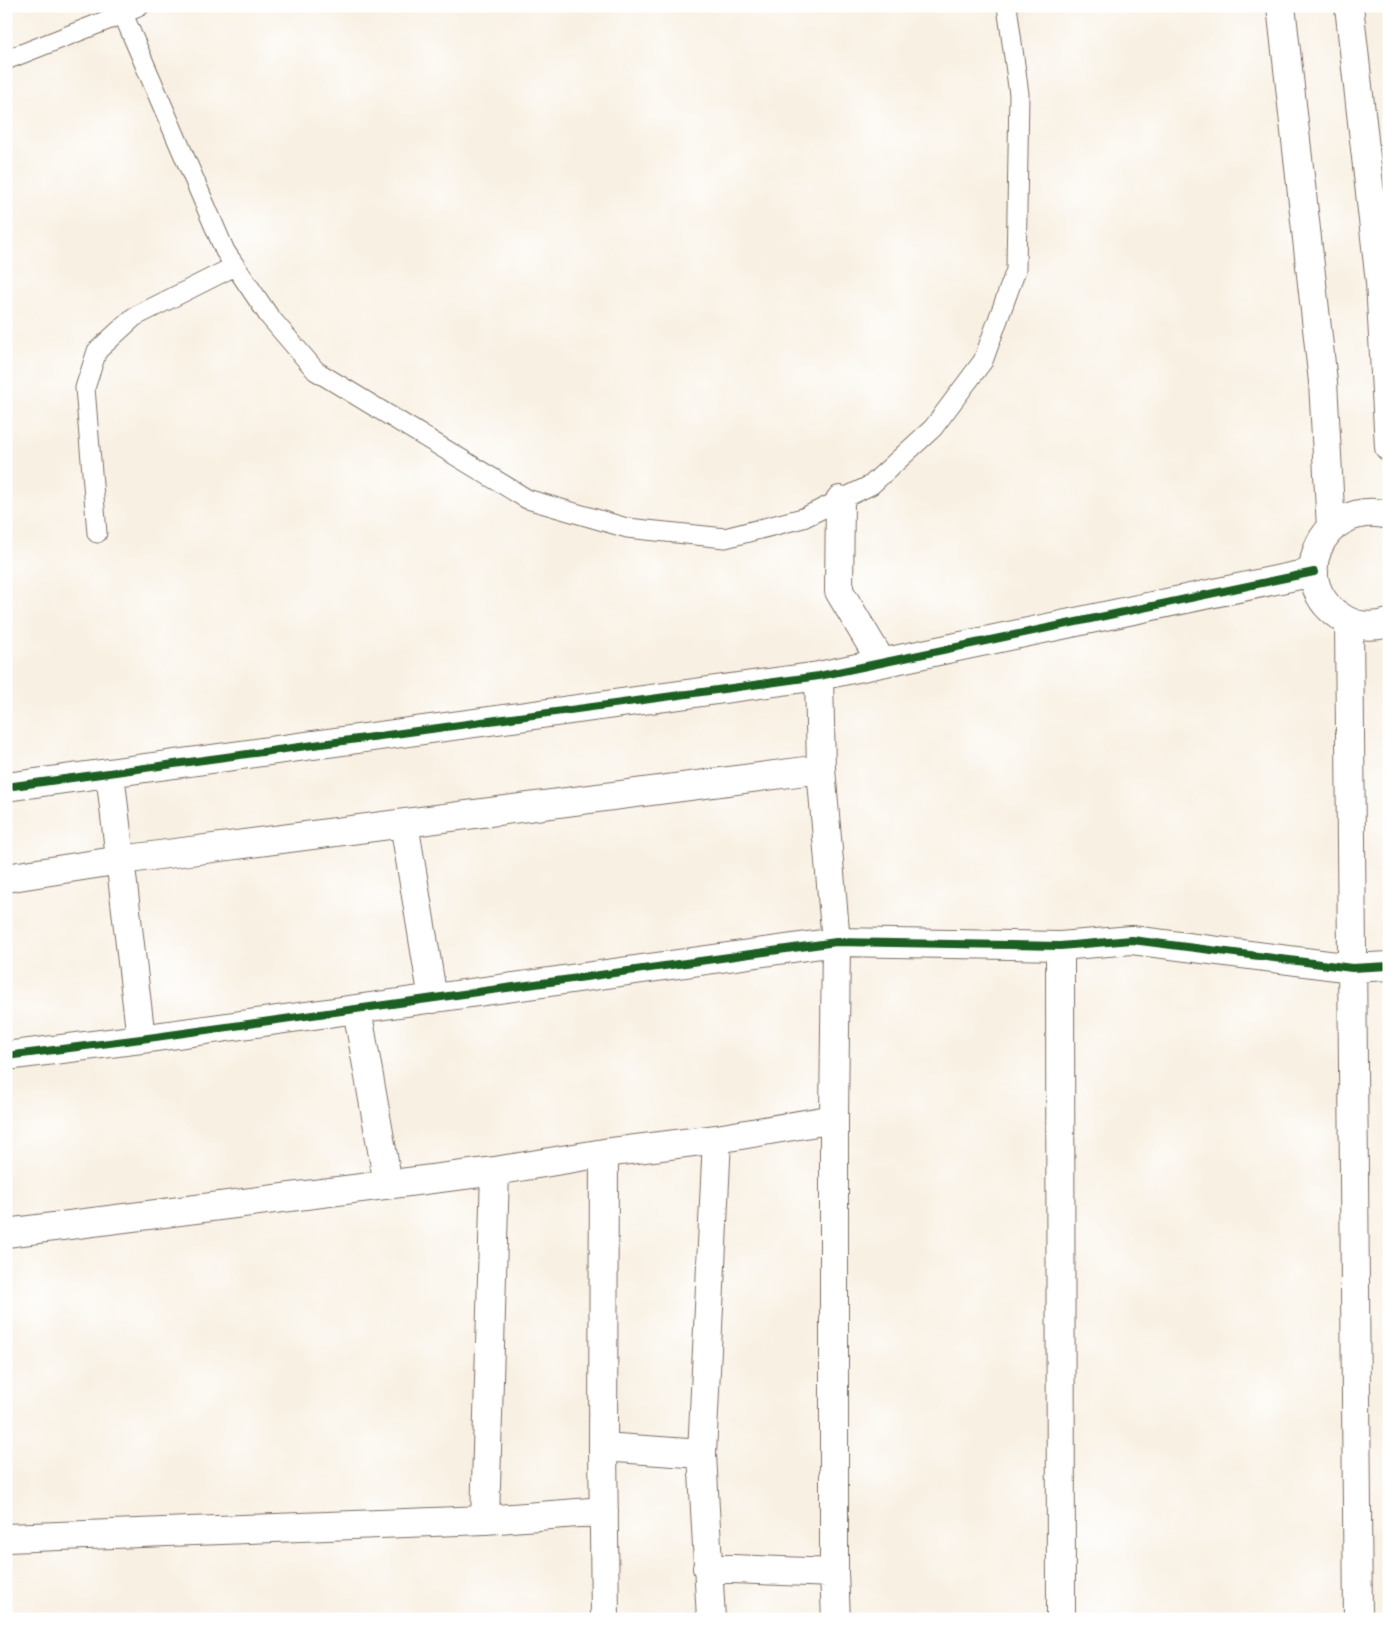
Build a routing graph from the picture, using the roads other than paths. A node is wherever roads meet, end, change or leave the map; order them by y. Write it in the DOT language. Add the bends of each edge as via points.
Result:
graph roads {
  1 [pos="1007,6"];
  2 [pos="1281,6"];
  3 [pos="1349,6"];
  4 [pos="132,10"];
  5 [pos="6,60"];
  6 [pos="235,266"];
  7 [pos="1384,281"];
  8 [pos="1389,446"];
  9 [pos="840,500"];
  10 [pos="1389,515"];
  11 [pos="1331,528"];
  12 [pos="97,533"];
  13 [pos="1314,572"];
  14 [pos="1349,622"];
  15 [pos="1389,623"];
  16 [pos="882,663"];
  17 [pos="819,676"];
  18 [pos="821,769"];
  19 [pos="110,773"];
  20 [pos="6,787"];
  21 [pos="404,823"];
  22 [pos="121,860"];
  23 [pos="6,878"];
  24 [pos="836,942"];
  25 [pos="1060,946"];
  26 [pos="1389,966"];
  27 [pos="1352,968"];
  28 [pos="433,999"];
  29 [pos="357,1009"];
  30 [pos="141,1039"];
  31 [pos="6,1056"];
  32 [pos="834,1119"];
  33 [pos="717,1139"];
  34 [pos="604,1153"];
  35 [pos="495,1171"];
  36 [pos="388,1184"];
  37 [pos="6,1233"];
  38 [pos="603,1447"];
  39 [pos="702,1454"];
  40 [pos="604,1511"];
  41 [pos="485,1520"];
  42 [pos="6,1538"];
  43 [pos="707,1568"];
  44 [pos="834,1573"];
  45 [pos="605,1619"];
  46 [pos="711,1619"];
  47 [pos="836,1619"];
  48 [pos="1061,1619"];
  49 [pos="1358,1619"];
  1 -- 9 [label="lane" via="1019,94 1016,270 982,361 933,428 871,485"];
  2 -- 11 [label="street" via="1323,382"];
  3 -- 7 [label="street"];
  4 -- 5 [label="lane"];
  4 -- 6 [label="lane" via="221,242"];
  6 -- 9 [label="lane" via="269,316 316,371 527,499 628,528 725,538 803,518"];
  6 -- 12 [label="lane" via="134,317 97,351 85,388"];
  7 -- 8 [label="street"];
  9 -- 16 [label="street" via="839,591"];
  10 -- 11 [label="street" via="1360,513"];
  11 -- 13 [label="street" via="1321,540"];
  13 -- 14 [label="street" via="1324,602"];
  13 -- 16 [label="street"];
  14 -- 15 [label="street" via="1365,626"];
  14 -- 27 [label="street"];
  16 -- 17 [label="street"];
  17 -- 18 [label="street"];
  17 -- 19 [label="street"];
  18 -- 21 [label="street"];
  18 -- 24 [label="street"];
  19 -- 20 [label="street"];
  19 -- 22 [label="street"];
  21 -- 22 [label="street"];
  21 -- 28 [label="street"];
  22 -- 23 [label="street"];
  22 -- 30 [label="street"];
  24 -- 25 [label="street"];
  24 -- 28 [label="street"];
  24 -- 32 [label="street"];
  25 -- 27 [label="street" via="1132,940"];
  25 -- 48 [label="street"];
  26 -- 27 [label="street"];
  27 -- 49 [label="street"];
  28 -- 29 [label="street"];
  29 -- 30 [label="street"];
  29 -- 36 [label="street"];
  30 -- 31 [label="street"];
  32 -- 33 [label="street"];
  32 -- 44 [label="street"];
  33 -- 34 [label="street"];
  33 -- 39 [label="street"];
  34 -- 35 [label="street"];
  34 -- 38 [label="street"];
  35 -- 36 [label="street"];
  35 -- 41 [label="street"];
  36 -- 37 [label="street"];
  38 -- 39 [label="street"];
  38 -- 40 [label="street"];
  39 -- 43 [label="street"];
  40 -- 41 [label="street"];
  40 -- 45 [label="street"];
  41 -- 42 [label="street"];
  43 -- 44 [label="street"];
  43 -- 46 [label="street"];
  44 -- 47 [label="street"];
}
